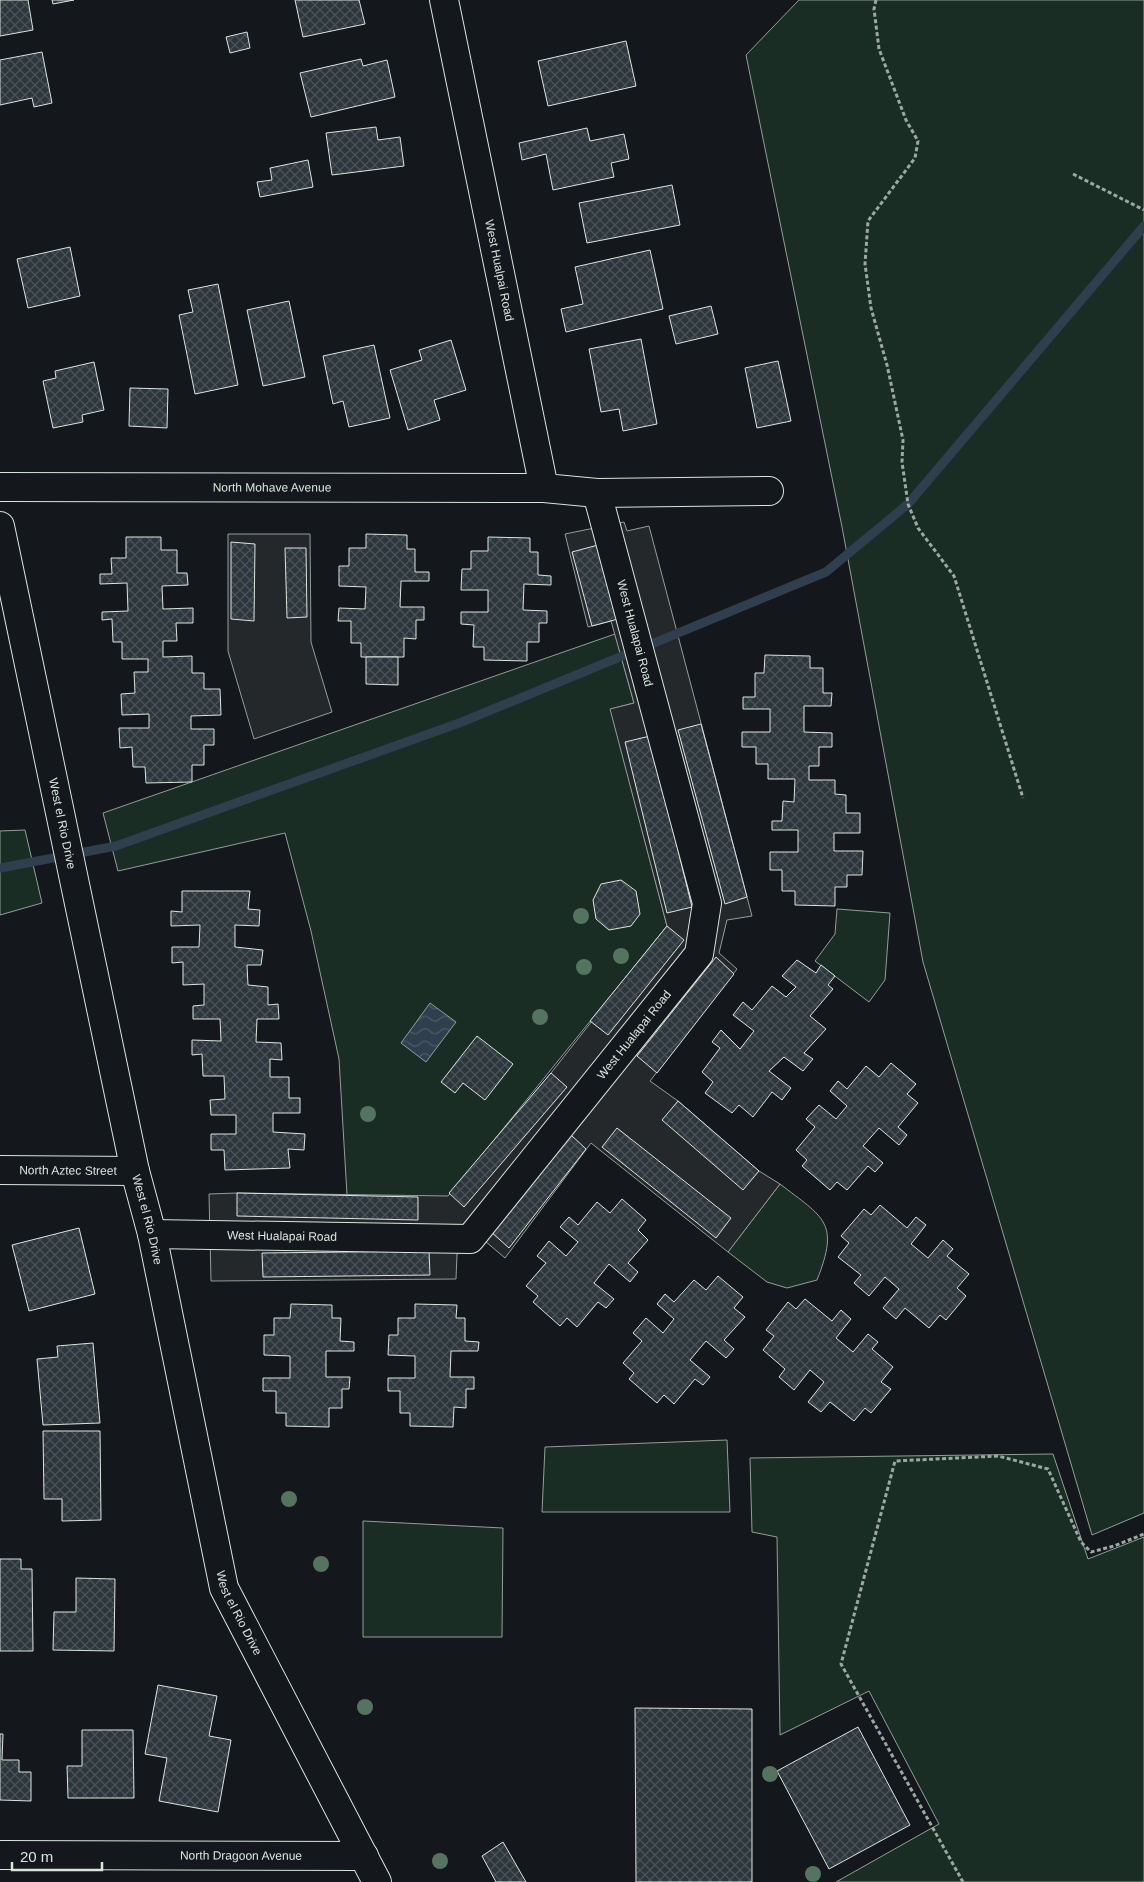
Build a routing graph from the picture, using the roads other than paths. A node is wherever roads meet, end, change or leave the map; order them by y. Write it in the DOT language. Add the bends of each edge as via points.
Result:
graph roads {
  1 [pos="444,0"];
  2 [pos="0,487"];
  3 [pos="544,488"];
  4 [pos="769,491"];
  5 [pos="597,493"];
  6 [pos="0,526"];
  7 [pos="0,1170"];
  8 [pos="135,1171"];
  9 [pos="152,1234"];
  10 [pos="0,1855"];
  11 [pos="364,1856"];
  12 [pos="377,1882"];
  1 -- 3 [label="street, West Hualpai Road"];
  2 -- 3 [label="street, North Mohave Avenue"];
  3 -- 5 [label="street"];
  4 -- 5 [label="street"];
  5 -- 9 [label="street, West Hualapai Road" via="707,903 699,954 470,1239"];
  6 -- 8 [label="street, West el Rio Drive"];
  7 -- 8 [label="street, North Aztec Street"];
  8 -- 9 [label="street, West el Rio Drive"];
  9 -- 11 [label="street, West el Rio Drive" via="224,1588"];
  10 -- 11 [label="street, North Dragoon Avenue"];
  11 -- 12 [label="street, West el Rio Drive"];
}
